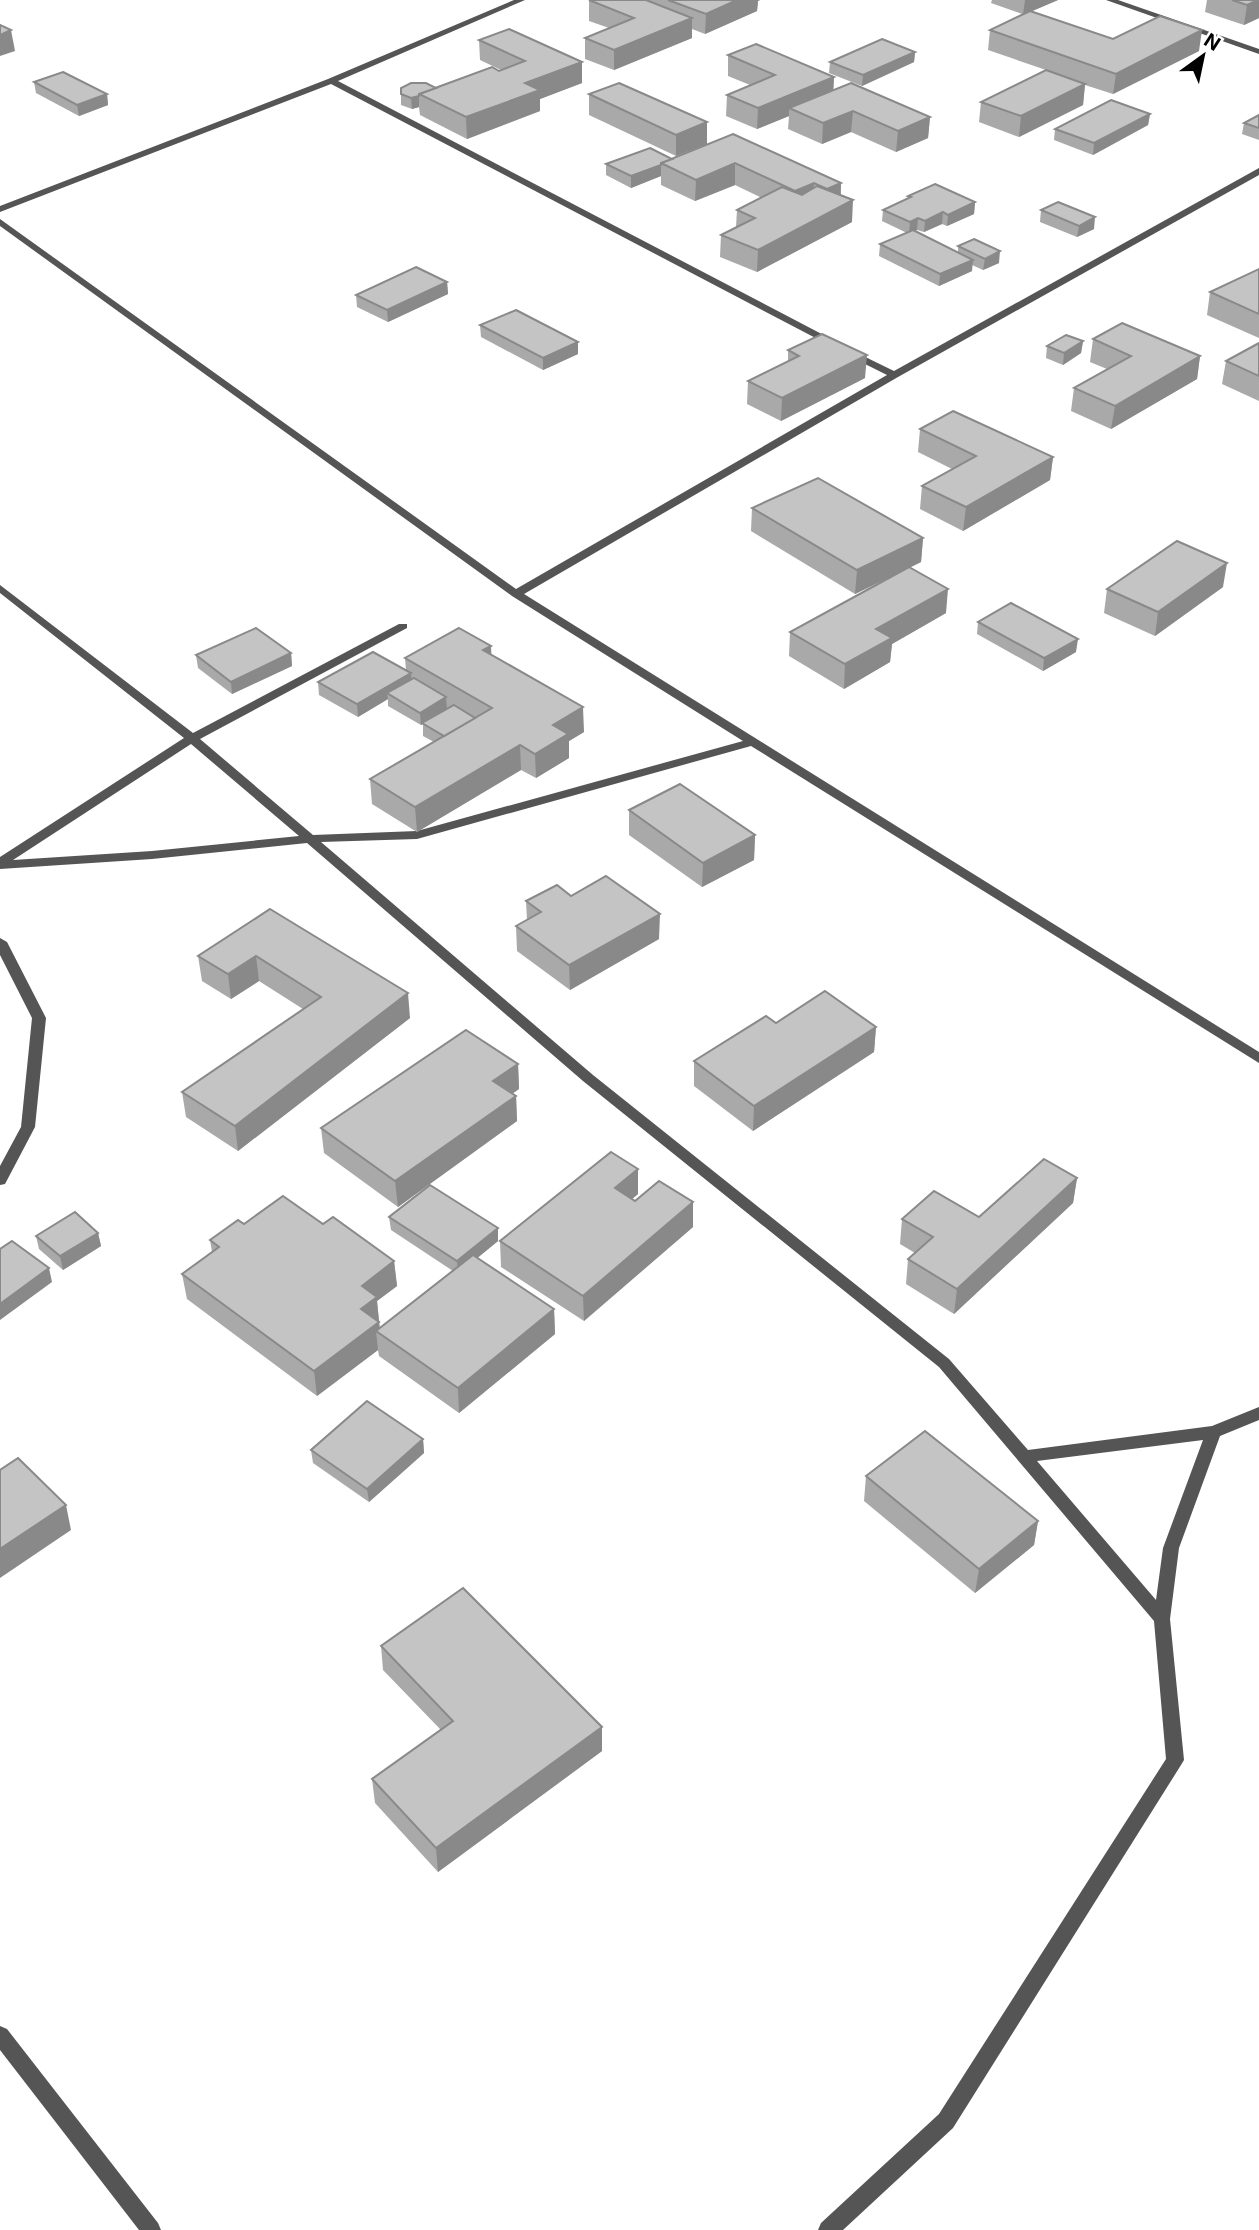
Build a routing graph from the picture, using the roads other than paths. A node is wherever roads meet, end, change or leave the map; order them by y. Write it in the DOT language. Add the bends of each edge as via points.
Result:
graph roads {
  1 [pos="521,0"];
  2 [pos="1110,0"];
  3 [pos="1259,52"];
  4 [pos="331,81"];
  5 [pos="1259,172"];
  6 [pos="0,209"];
  7 [pos="0,222"];
  8 [pos="894,376"];
  9 [pos="0,588"];
  10 [pos="516,594"];
  11 [pos="403,626"];
  12 [pos="192,738"];
  13 [pos="752,742"];
  14 [pos="309,839"];
  15 [pos="0,864"];
  16 [pos="0,942"];
  17 [pos="1259,1058"];
  18 [pos="0,1180"];
  19 [pos="1259,1413"];
  20 [pos="1214,1432"];
  21 [pos="1024,1457"];
  22 [pos="1162,1619"];
  23 [pos="0,2035"];
  24 [pos="151,2230"];
  25 [pos="828,2230"];
  1 -- 4 [label="street"];
  2 -- 3 [label="street"];
  4 -- 6 [label="street"];
  4 -- 8 [label="street"];
  5 -- 8 [label="street"];
  7 -- 10 [label="street"];
  8 -- 10 [label="street"];
  9 -- 12 [label="street"];
  10 -- 13 [label="street"];
  11 -- 12 [label="street"];
  12 -- 14 [label="street"];
  12 -- 15 [label="street"];
  13 -- 14 [label="street" via="417,835"];
  13 -- 17 [label="street"];
  14 -- 15 [label="street"];
  14 -- 21 [label="street" via="587,1078 944,1363"];
  16 -- 18 [label="street" via="38,1018 28,1127"];
  19 -- 20 [label="street"];
  20 -- 21 [label="street"];
  20 -- 22 [label="street" via="1171,1548"];
  21 -- 22 [label="street"];
  22 -- 25 [label="street" via="1175,1760 946,2121"];
  23 -- 24 [label="street"];
}
